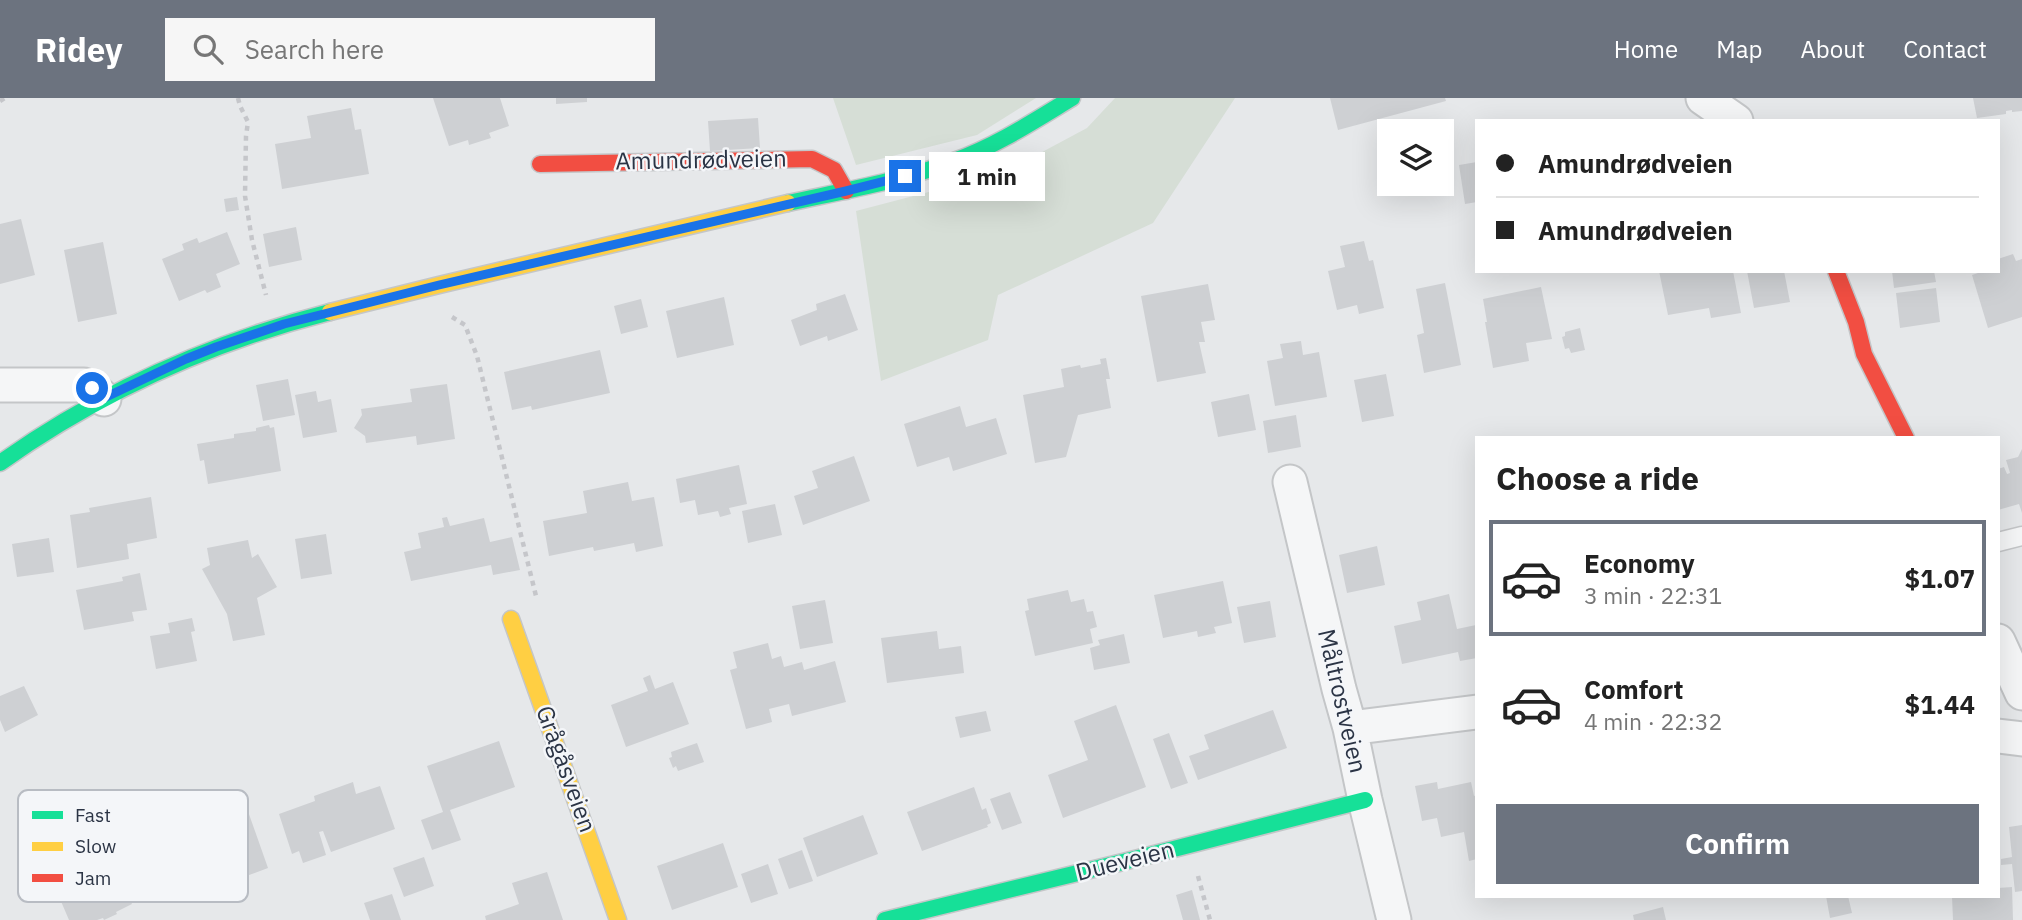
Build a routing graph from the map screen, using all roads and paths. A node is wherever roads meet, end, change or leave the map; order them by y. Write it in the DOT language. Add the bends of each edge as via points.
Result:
graph roads {
  1 [pos="5,98"];
  2 [pos="238,98"];
  3 [pos="1072,98"];
  4 [pos="1703,98"];
  5 [pos="0,101"];
  6 [pos="1733,119"];
  7 [pos="540,163"];
  8 [pos="846,191"];
  9 [pos="1837,273"];
  10 [pos="417,290"];
  11 [pos="274,327"];
  12 [pos="0,385"];
  13 [pos="104,398"];
  14 [pos="1905,436"];
  15 [pos="0,463"];
  16 [pos="1290,482"];
  17 [pos="2022,536"];
  18 [pos="2000,542"];
  19 [pos="537,603"];
  20 [pos="511,619"];
  21 [pos="2000,645"];
  22 [pos="2022,693"];
  23 [pos="1475,712"];
  24 [pos="1350,727"];
  25 [pos="2000,736"];
  26 [pos="2022,739"];
  27 [pos="1365,800"];
  28 [pos="1191,845"];
  29 [pos="618,920"];
  30 [pos="885,920"];
  31 [pos="1210,920"];
  32 [pos="1394,920"];
  1 -- 5 [label="path"];
  2 -- 11 [label="path" via="248,122 245,196"];
  3 -- 8 [label="street, Amundrødveien" via="1020,130 955,161"];
  4 -- 6 [label="street"];
  7 -- 8 [label="street, Amundrødveien" via="812,159 837,171"];
  8 -- 10 [label="street, Amundrødveien"];
  9 -- 14 [label="street" via="1857,322 1864,354"];
  10 -- 11 [label="street, Amundrødveien"];
  10 -- 19 [label="path" via="465,325 477,356"];
  11 -- 13 [label="street, Amundrødveien" via="186,359"];
  12 -- 13 [label="street" via="84,385"];
  13 -- 15 [label="street, Amundrødveien"];
  16 -- 24 [label="street, Måltrostveien"];
  17 -- 18 [label="lane"];
  20 -- 29 [label="street, Grågåsveien"];
  21 -- 22 [label="street"];
  23 -- 24 [label="street"];
  24 -- 27 [label="street, Måltrostveien"];
  25 -- 26 [label="street"];
  27 -- 28 [label="street, Dueveien"];
  27 -- 32 [label="street, Måltrostveien"];
  28 -- 30 [label="street, Dueveien"];
  28 -- 31 [label="path"];
}
